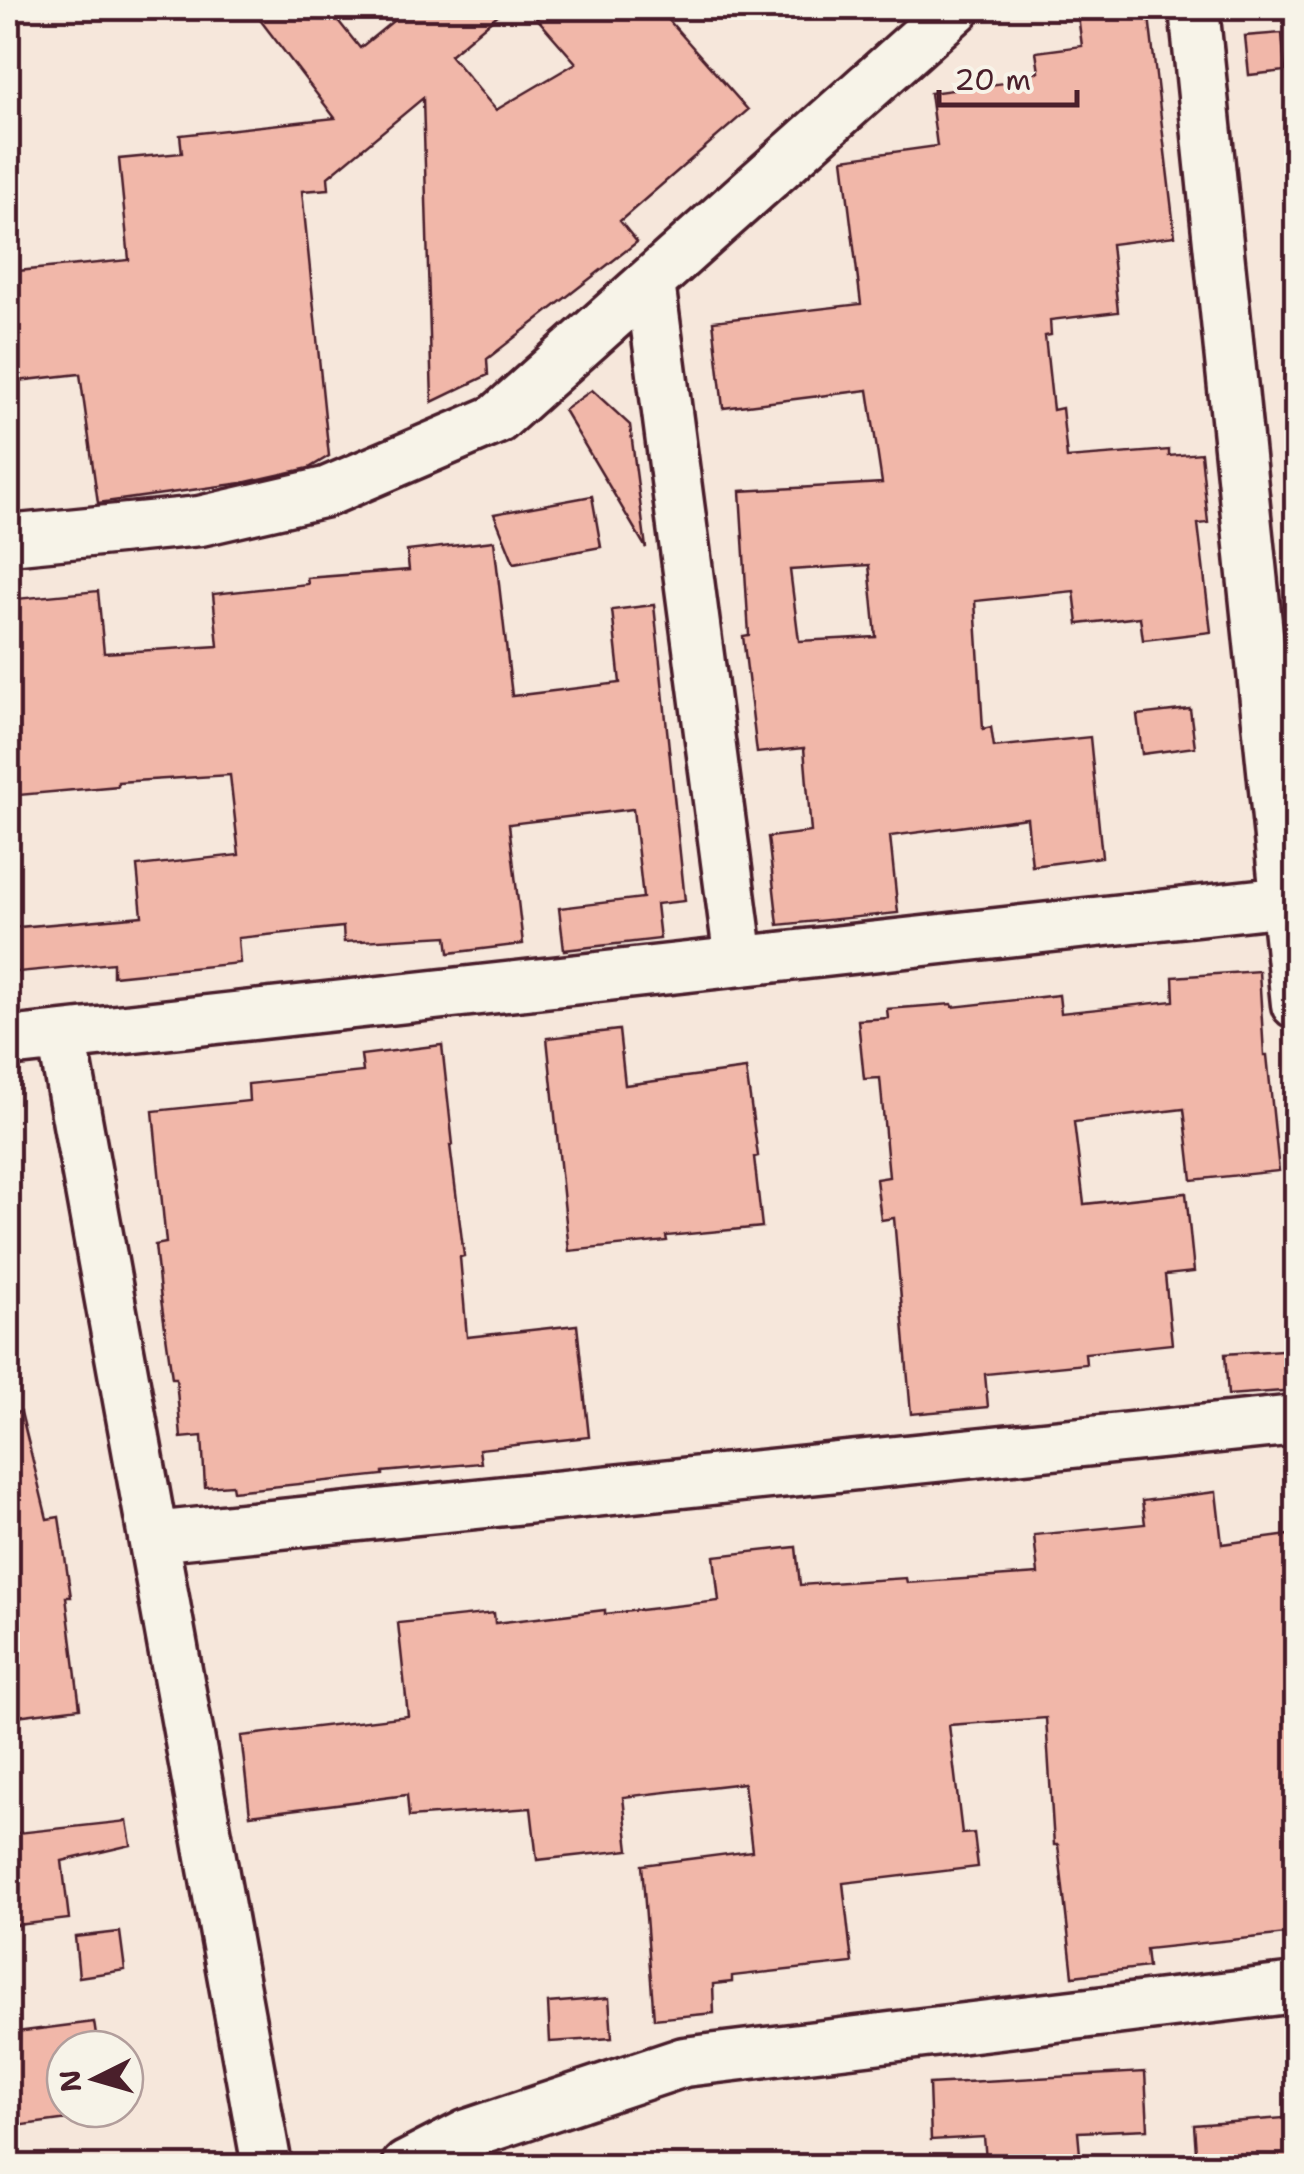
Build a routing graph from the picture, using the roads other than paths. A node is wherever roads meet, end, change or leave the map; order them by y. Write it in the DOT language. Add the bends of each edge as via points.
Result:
graph roads {
  1 [pos="956,8"];
  2 [pos="1194,8"];
  3 [pos="650,282"];
  4 [pos="8,540"];
  5 [pos="1286,902"];
  6 [pos="739,960"];
  7 [pos="1296,1004"];
  8 [pos="62,1036"];
  9 [pos="8,1042"];
  10 [pos="1296,1420"];
  11 [pos="152,1537"];
  12 [pos="1296,1988"];
  13 [pos="267,2166"];
  14 [pos="406,2166"];
  1 -- 3 [label="street"];
  2 -- 5 [label="street"];
  3 -- 4 [label="street" via="496,419 326,492 200,522"];
  3 -- 6 [label="street"];
  5 -- 6 [label="street"];
  5 -- 7 [label="street"];
  6 -- 8 [label="street"];
  8 -- 9 [label="street"];
  8 -- 11 [label="street"];
  10 -- 11 [label="street"];
  11 -- 13 [label="street"];
  12 -- 14 [label="street" via="684,2062 468,2134"];
}
